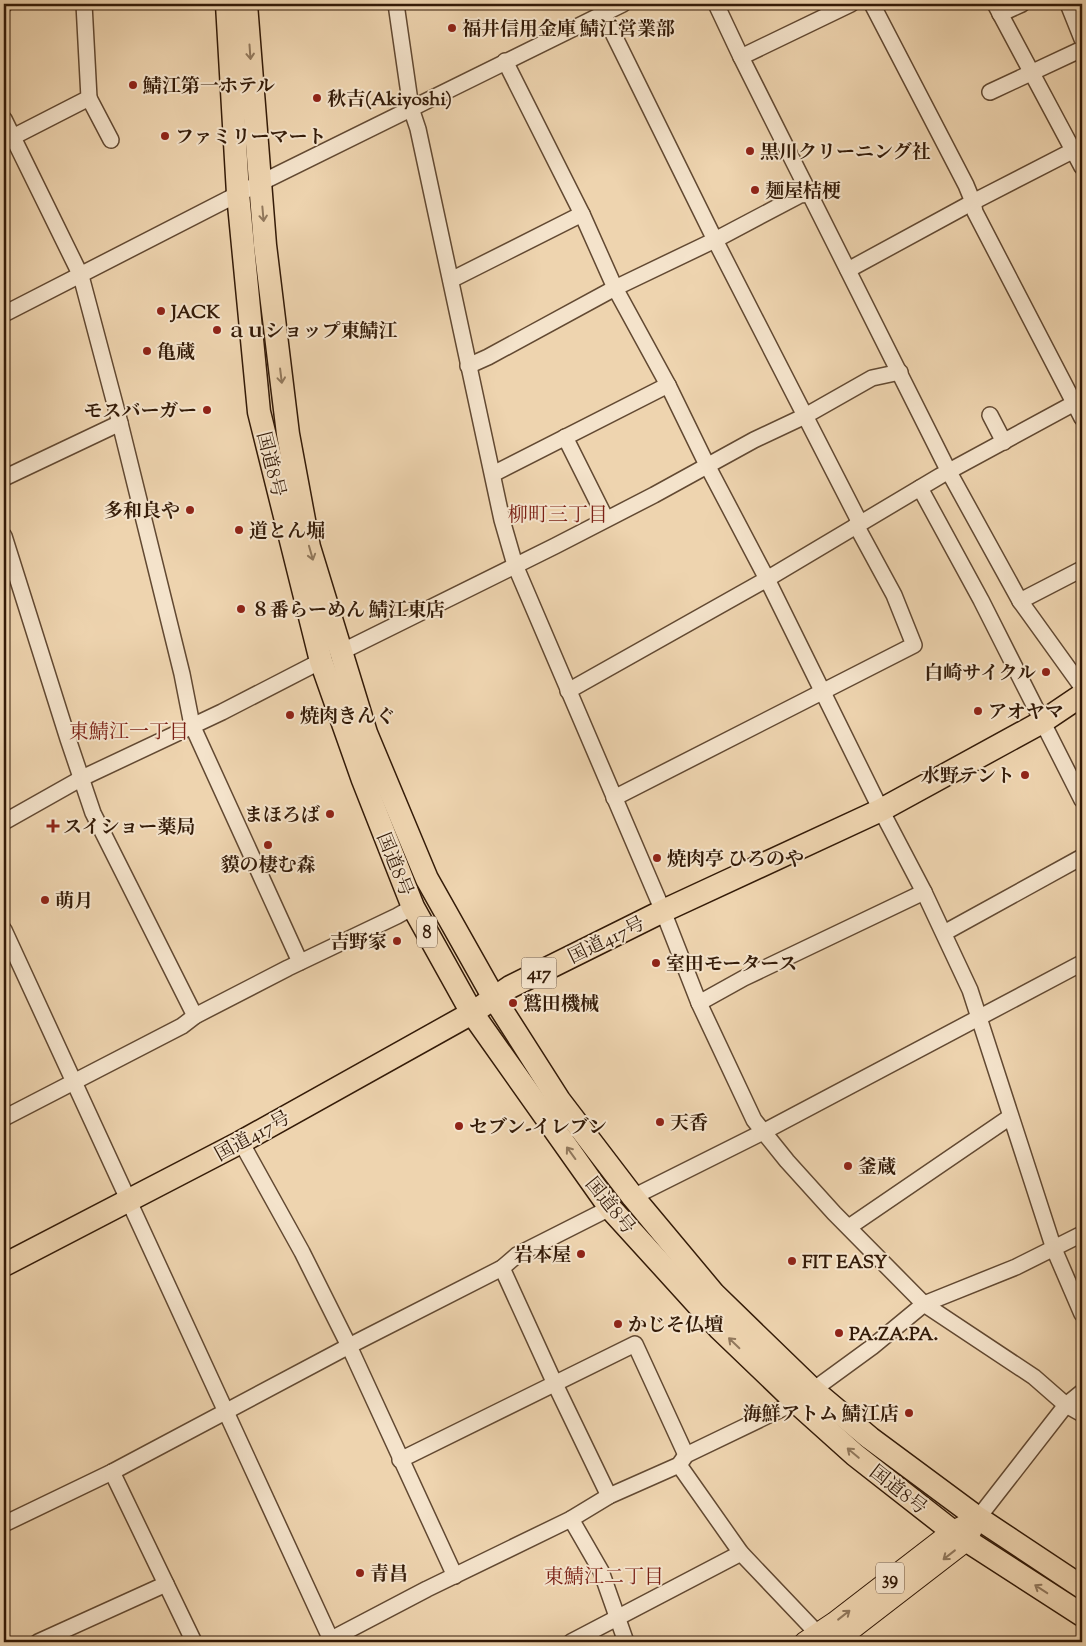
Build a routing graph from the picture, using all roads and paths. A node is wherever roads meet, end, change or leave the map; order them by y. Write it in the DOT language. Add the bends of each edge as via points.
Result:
graph roads {
  1 [pos="84,4"];
  2 [pos="228,4"];
  3 [pos="246,4"];
  4 [pos="396,4"];
  5 [pos="623,4"];
  6 [pos="716,4"];
  7 [pos="851,4"];
  8 [pos="872,4"];
  9 [pos="1022,4"];
  10 [pos="1068,4"];
  11 [pos="998,9"];
  12 [pos="603,13"];
  13 [pos="1082,40"];
  14 [pos="1082,49"];
  15 [pos="740,57"];
  16 [pos="504,61"];
  17 [pos="1032,72"];
  18 [pos="990,92"];
  19 [pos="90,98"];
  20 [pos="411,108"];
  21 [pos="4,119"];
  22 [pos="8,139"];
  23 [pos="111,140"];
  24 [pos="1078,149"];
  25 [pos="1082,167"];
  26 [pos="260,183"];
  27 [pos="238,194"];
  28 [pos="810,194"];
  29 [pos="973,202"];
  30 [pos="582,214"];
  31 [pos="714,240"];
  32 [pos="848,270"];
  33 [pos="81,276"];
  34 [pos="451,280"];
  35 [pos="615,288"];
  36 [pos="4,314"];
  37 [pos="468,366"];
  38 [pos="900,372"];
  39 [pos="668,385"];
  40 [pos="1079,401"];
  41 [pos="990,415"];
  42 [pos="805,416"];
  43 [pos="1082,418"];
  44 [pos="120,424"];
  45 [pos="565,437"];
  46 [pos="1004,442"];
  47 [pos="707,465"];
  48 [pos="949,472"];
  49 [pos="493,474"];
  50 [pos="4,478"];
  51 [pos="920,488"];
  52 [pos="606,519"];
  53 [pos="858,524"];
  54 [pos="4,536"];
  55 [pos="515,565"];
  56 [pos="1082,569"];
  57 [pos="767,579"];
  58 [pos="1020,601"];
  59 [pos="331,656"];
  60 [pos="1082,687"];
  61 [pos="568,691"];
  62 [pos="824,692"];
  63 [pos="1082,695"];
  64 [pos="1042,722"];
  65 [pos="192,726"];
  66 [pos="82,778"];
  67 [pos="614,798"];
  68 [pos="1082,800"];
  69 [pos="881,810"];
  70 [pos="4,822"];
  71 [pos="1082,857"];
  72 [pos="924,892"];
  73 [pos="413,907"];
  74 [pos="663,911"];
  75 [pos="4,930"];
  76 [pos="944,933"];
  77 [pos="300,962"];
  78 [pos="1082,963"];
  79 [pos="494,998"];
  80 [pos="699,1003"];
  81 [pos="472,1013"];
  82 [pos="195,1016"];
  83 [pos="980,1017"];
  84 [pos="75,1082"];
  85 [pos="1010,1117"];
  86 [pos="4,1118"];
  87 [pos="763,1132"];
  88 [pos="241,1142"];
  89 [pos="633,1197"];
  90 [pos="130,1200"];
  91 [pos="610,1208"];
  92 [pos="849,1227"];
  93 [pos="1082,1234"];
  94 [pos="1054,1249"];
  95 [pos="4,1265"];
  96 [pos="502,1268"];
  97 [pos="924,1304"];
  98 [pos="1082,1314"];
  99 [pos="349,1346"];
  100 [pos="555,1384"];
  101 [pos="1082,1392"];
  102 [pos="804,1396"];
  103 [pos="1066,1404"];
  104 [pos="226,1412"];
  105 [pos="1082,1414"];
  106 [pos="400,1460"];
  107 [pos="682,1460"];
  108 [pos="112,1472"];
  109 [pos="609,1496"];
  110 [pos="978,1518"];
  111 [pos="571,1520"];
  112 [pos="4,1524"];
  113 [pos="959,1536"];
  114 [pos="741,1553"];
  115 [pos="455,1576"];
  116 [pos="166,1584"];
  117 [pos="1082,1587"];
  118 [pos="1082,1615"];
  119 [pos="616,1618"];
  120 [pos="811,1638"];
  121 [pos="38,1642"];
  122 [pos="194,1642"];
  123 [pos="330,1642"];
  124 [pos="571,1642"];
  125 [pos="626,1642"];
  126 [pos="836,1642"];
  1 -- 19 [label="street"];
  2 -- 27 [label="highway, 国道8号 / 8"];
  3 -- 26 [label="highway, 国道8号 / 8, one-way"];
  4 -- 20 [label="street"];
  5 -- 12 [label="street"];
  6 -- 15 [label="street"];
  7 -- 15 [label="street"];
  8 -- 29 [label="street"];
  9 -- 11 [label="street"];
  10 -- 13 [label="street"];
  11 -- 17 [label="street"];
  12 -- 16 [label="street"];
  12 -- 31 [label="street"];
  14 -- 17 [label="street"];
  15 -- 28 [label="street"];
  16 -- 20 [label="street"];
  16 -- 30 [label="street"];
  17 -- 18 [label="street"];
  17 -- 24 [label="street"];
  19 -- 22 [label="street"];
  19 -- 23 [label="street"];
  20 -- 26 [label="street"];
  20 -- 34 [label="street"];
  21 -- 22 [label="street"];
  22 -- 33 [label="street"];
  24 -- 25 [label="street"];
  24 -- 29 [label="street"];
  26 -- 27 [label="street"];
  26 -- 59 [label="highway, 国道8号 / 8, one-way" via="288,434"];
  27 -- 33 [label="street"];
  27 -- 59 [label="highway, 国道8号 / 8" via="260,412"];
  28 -- 31 [label="street" via="800,196"];
  28 -- 32 [label="street"];
  29 -- 32 [label="street"];
  29 -- 40 [label="street" via="975,212"];
  30 -- 34 [label="street"];
  30 -- 35 [label="street"];
  31 -- 35 [label="street"];
  31 -- 42 [label="street"];
  32 -- 38 [label="street"];
  33 -- 36 [label="street"];
  33 -- 44 [label="street"];
  34 -- 37 [label="street"];
  35 -- 37 [label="street"];
  35 -- 39 [label="street"];
  37 -- 49 [label="street"];
  38 -- 42 [label="street" via="872,378"];
  38 -- 48 [label="street"];
  39 -- 45 [label="street"];
  39 -- 47 [label="street"];
  40 -- 43 [label="street"];
  40 -- 46 [label="street"];
  41 -- 46 [label="street"];
  42 -- 47 [label="street"];
  42 -- 53 [label="street"];
  44 -- 50 [label="street"];
  44 -- 65 [label="street"];
  45 -- 49 [label="street"];
  45 -- 52 [label="street"];
  46 -- 48 [label="street"];
  47 -- 52 [label="street"];
  47 -- 57 [label="street"];
  48 -- 51 [label="street"];
  48 -- 58 [label="street"];
  49 -- 55 [label="street"];
  51 -- 53 [label="street"];
  51 -- 64 [label="street"];
  52 -- 55 [label="street"];
  53 -- 57 [label="street"];
  53 -- 62 [label="street" via="894,595 914,644"];
  54 -- 66 [label="street"];
  55 -- 59 [label="street"];
  55 -- 61 [label="street"];
  56 -- 58 [label="street"];
  57 -- 61 [label="street"];
  57 -- 62 [label="street"];
  58 -- 60 [label="street"];
  59 -- 65 [label="street"];
  59 -- 73 [label="highway, 国道8号 / 8" via="363,780"];
  59 -- 79 [label="highway, 国道8号 / 8" via="427,879"];
  61 -- 67 [label="street"];
  62 -- 67 [label="street"];
  62 -- 69 [label="street"];
  63 -- 64 [label="highway, 国道417号 / 417"];
  64 -- 68 [label="street"];
  64 -- 69 [label="highway, 国道417号 / 417"];
  65 -- 66 [label="street"];
  65 -- 77 [label="street"];
  66 -- 70 [label="street"];
  66 -- 82 [label="street" via="93,812"];
  67 -- 74 [label="street"];
  69 -- 72 [label="street"];
  69 -- 74 [label="highway, 国道417号 / 417"];
  71 -- 76 [label="street"];
  72 -- 76 [label="street"];
  72 -- 80 [label="street" via="744,978"];
  73 -- 77 [label="street"];
  73 -- 81 [label="highway, 国道8号 / 8"];
  74 -- 79 [label="highway, 国道417号 / 417"];
  74 -- 80 [label="street"];
  75 -- 84 [label="street"];
  76 -- 83 [label="street"];
  77 -- 82 [label="street"];
  78 -- 83 [label="street"];
  79 -- 81 [label="highway, 国道417号 / 417"];
  79 -- 89 [label="highway, 国道8号 / 8" via="559,1100"];
  80 -- 87 [label="street" via="754,1120"];
  81 -- 88 [label="highway, 国道417号 / 417"];
  91 -- 81 [label="highway, 国道8号 / 8, one-way"];
  82 -- 84 [label="street"];
  83 -- 85 [label="street"];
  83 -- 87 [label="street"];
  84 -- 86 [label="street"];
  84 -- 90 [label="street"];
  85 -- 92 [label="street"];
  85 -- 94 [label="street"];
  87 -- 89 [label="street"];
  87 -- 92 [label="street"];
  88 -- 90 [label="highway, 国道417号 / 417"];
  88 -- 99 [label="street"];
  89 -- 102 [label="highway, 国道8号 / 8"];
  90 -- 95 [label="highway, 国道417号 / 417"];
  90 -- 104 [label="street"];
  91 -- 96 [label="street" via="517,1255"];
  102 -- 91 [label="highway, 国道8号 / 8, one-way" via="720,1329"];
  92 -- 97 [label="street"];
  93 -- 94 [label="street"];
  94 -- 97 [label="street"];
  94 -- 98 [label="street"];
  96 -- 99 [label="street"];
  96 -- 100 [label="street"];
  97 -- 102 [label="street"];
  97 -- 103 [label="street" via="1034,1377"];
  99 -- 104 [label="street"];
  99 -- 106 [label="street"];
  100 -- 106 [label="street"];
  100 -- 107 [label="street" via="635,1344"];
  100 -- 109 [label="street"];
  101 -- 103 [label="street"];
  102 -- 107 [label="street"];
  102 -- 110 [label="highway, 国道8号 / 8" via="870,1438"];
  113 -- 102 [label="highway, 国道8号 / 8, one-way" via="855,1455"];
  103 -- 105 [label="street"];
  103 -- 110 [label="street"];
  104 -- 108 [label="street"];
  104 -- 123 [label="street"];
  106 -- 115 [label="street"];
  107 -- 109 [label="street"];
  107 -- 114 [label="street"];
  108 -- 112 [label="street"];
  108 -- 116 [label="street"];
  109 -- 111 [label="street"];
  110 -- 113 [label="main road, 39"];
  110 -- 117 [label="highway, 国道8号 / 8"];
  111 -- 115 [label="street"];
  111 -- 119 [label="street" via="601,1571"];
  118 -- 113 [label="highway, 国道8号 / 8, one-way"];
  120 -- 113 [label="main road, 39, one-way"];
  113 -- 126 [label="main road, 39, one-way"];
  114 -- 119 [label="street"];
  114 -- 120 [label="street"];
  115 -- 123 [label="street"];
  116 -- 121 [label="street"];
  116 -- 122 [label="street"];
  119 -- 124 [label="street"];
  119 -- 125 [label="street"];
}
